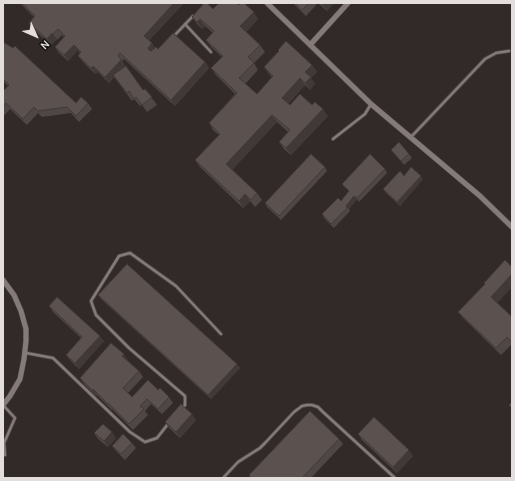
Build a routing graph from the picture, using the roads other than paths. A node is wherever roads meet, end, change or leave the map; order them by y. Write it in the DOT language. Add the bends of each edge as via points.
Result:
graph roads {
  1 [pos="267,3"];
  2 [pos="348,3"];
  3 [pos="198,12"];
  4 [pos="185,24"];
  5 [pos="170,39"];
  6 [pos="310,45"];
  7 [pos="509,51"];
  8 [pos="211,52"];
  9 [pos="371,104"];
  10 [pos="410,137"];
  11 [pos="333,139"];
  12 [pos="512,227"];
  13 [pos="3,280"];
  14 [pos="221,334"];
  15 [pos="25,352"];
  16 [pos="3,405"];
  17 [pos="180,410"];
  18 [pos="171,421"];
  19 [pos="5,455"];
  20 [pos="223,478"];
  21 [pos="395,478"];
  1 -- 6 [label="street"];
  2 -- 6 [label="street"];
  3 -- 4 [label="lane"];
  4 -- 5 [label="lane"];
  4 -- 8 [label="lane"];
  6 -- 9 [label="street"];
  7 -- 10 [label="lane" via="496,53 485,59"];
  9 -- 10 [label="street"];
  9 -- 11 [label="lane" via="366,114"];
  10 -- 12 [label="street" via="480,196"];
  13 -- 15 [label="street" via="21,311 26,329"];
  14 -- 17 [label="lane" via="176,286 130,253 119,256 91,301 96,315 129,348 185,396 185,405"];
  15 -- 16 [label="street" via="20,379"];
  15 -- 18 [label="lane" via="53,358 130,432 144,442 157,438"];
  16 -- 19 [label="lane" via="15,418 4,443"];
  20 -- 21 [label="lane" via="238,462 266,443 294,412 307,404 318,407"];
}
